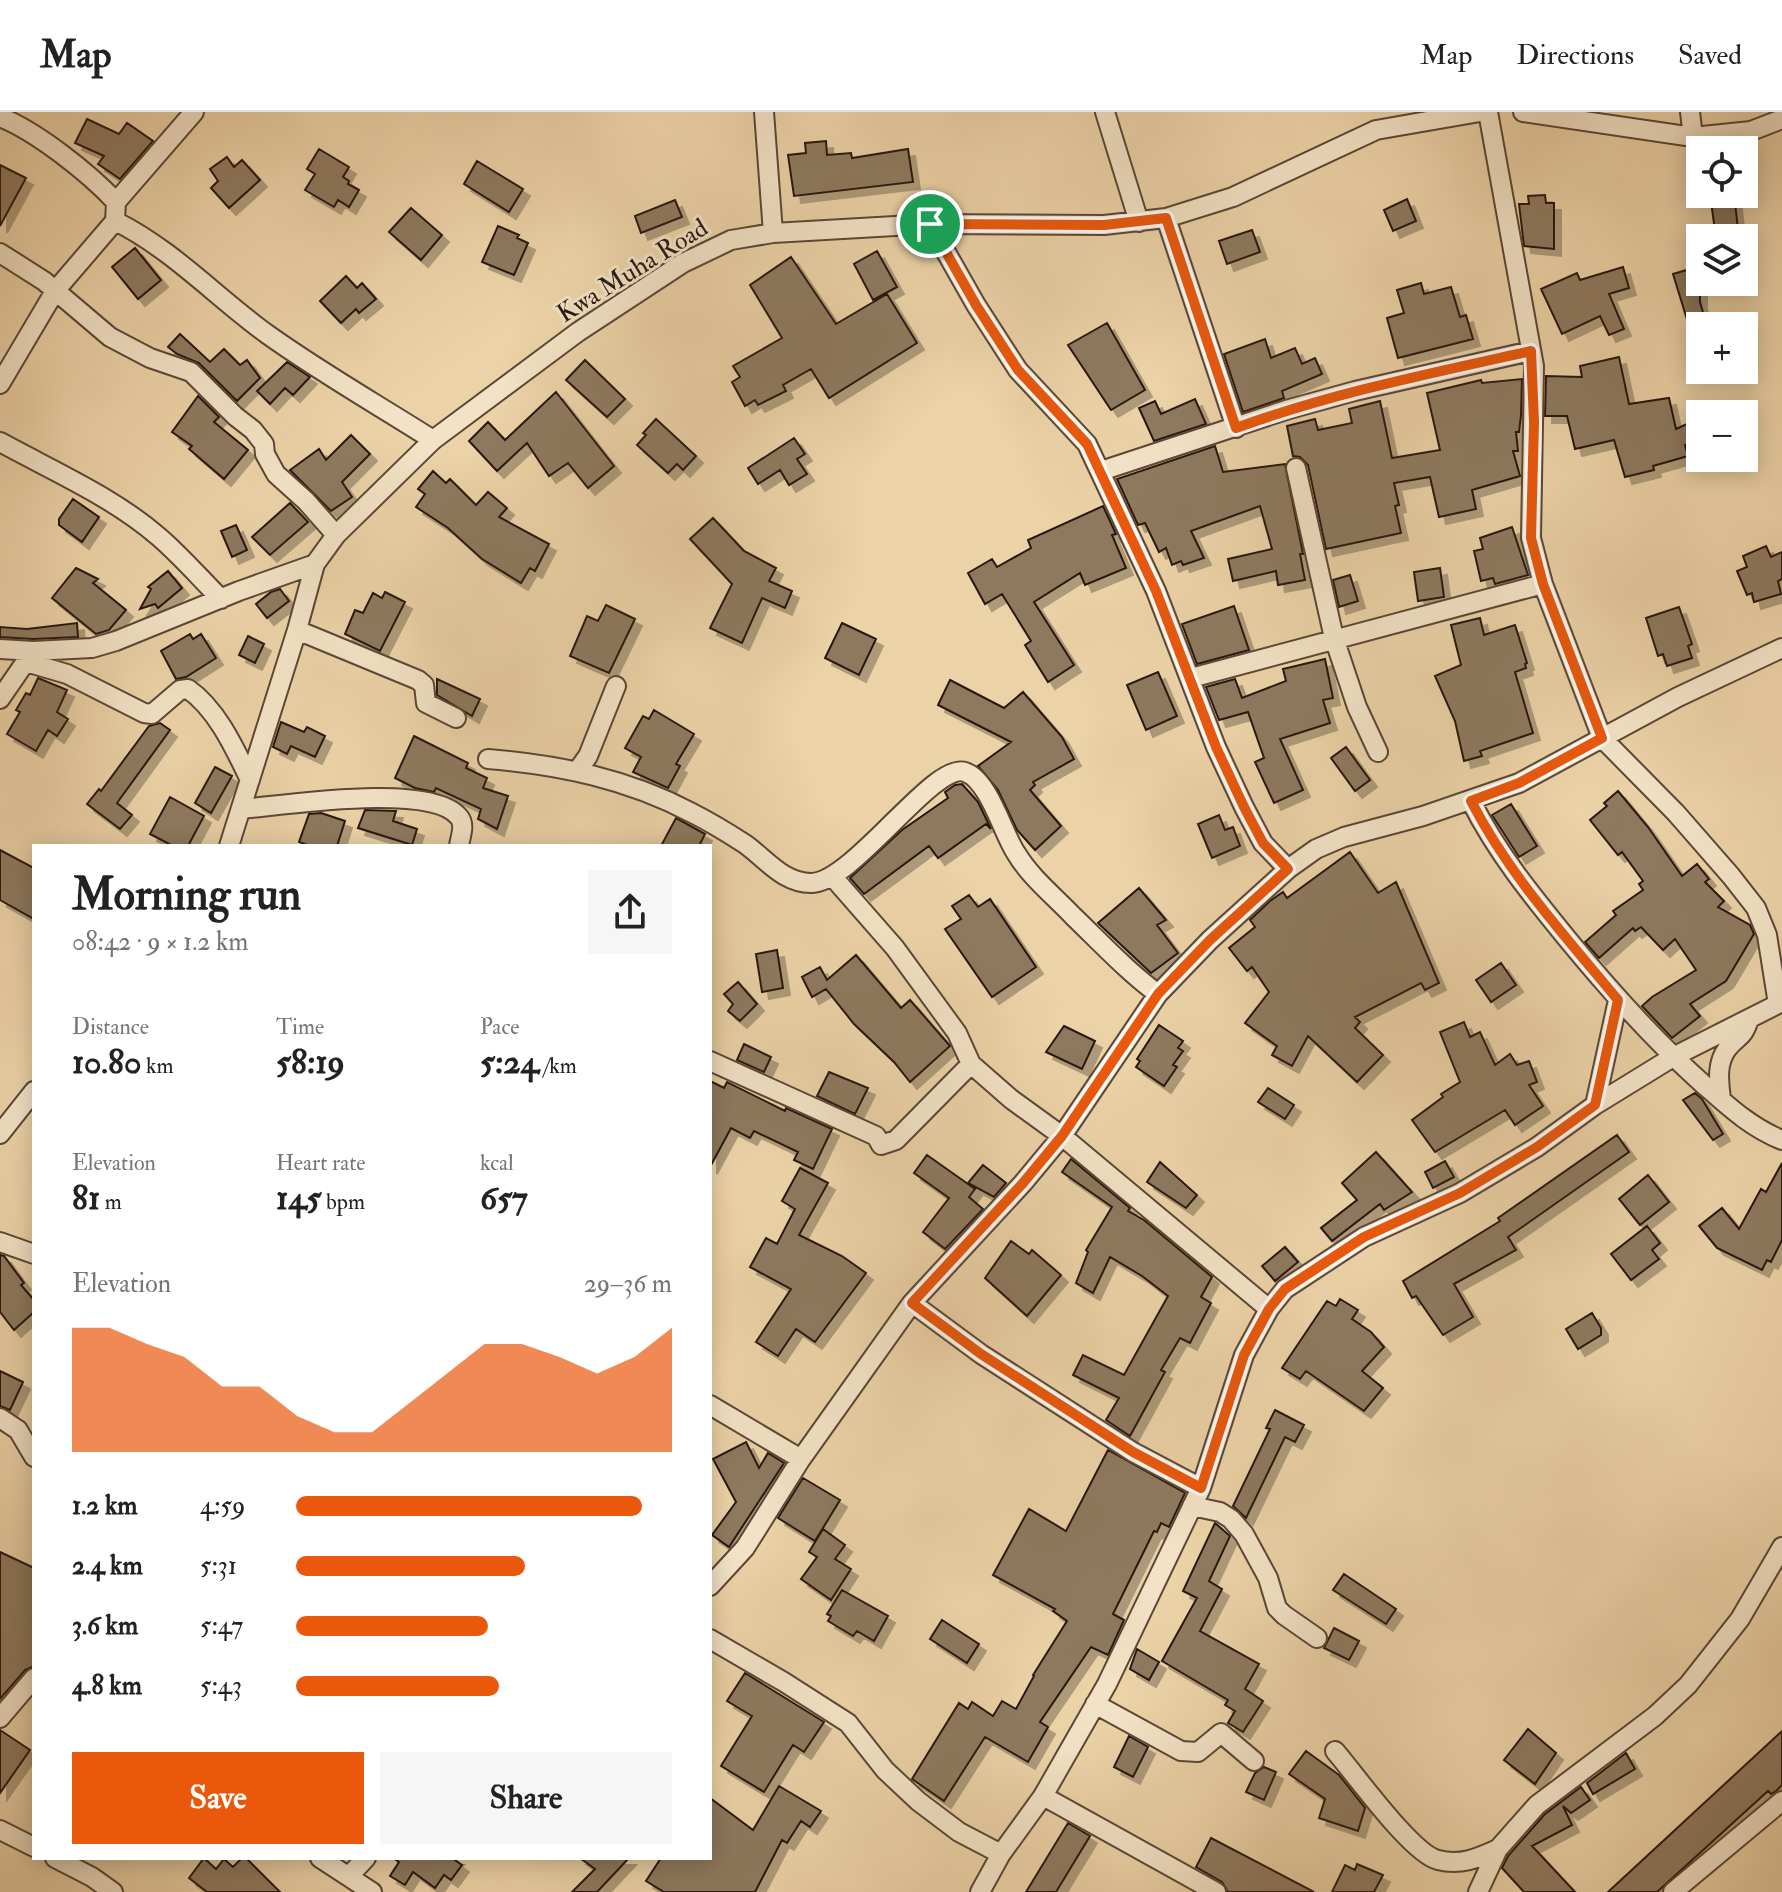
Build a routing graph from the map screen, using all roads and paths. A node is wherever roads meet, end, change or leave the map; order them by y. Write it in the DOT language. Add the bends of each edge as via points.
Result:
graph roads {
  1 [pos="194,112"];
  2 [pos="764,112"];
  3 [pos="1105,112"];
  4 [pos="1480,112"];
  5 [pos="1488,112"];
  6 [pos="1523,112"];
  7 [pos="1690,112"];
  8 [pos="0,117"];
  9 [pos="1782,119"];
  10 [pos="1686,136"];
  11 [pos="1693,136"];
  12 [pos="1703,136"];
  13 [pos="115,211"];
  14 [pos="1166,218"];
  15 [pos="1139,222"];
  16 [pos="930,224"];
  17 [pos="773,233"];
  18 [pos="0,253"];
  19 [pos="55,291"];
  20 [pos="1531,351"];
  21 [pos="0,384"];
  22 [pos="1236,428"];
  23 [pos="433,440"];
  24 [pos="0,442"];
  25 [pos="1296,468"];
  26 [pos="1101,471"];
  27 [pos="336,535"];
  28 [pos="315,564"];
  29 [pos="1543,584"];
  30 [pos="221,599"];
  31 [pos="297,630"];
  32 [pos="1334,638"];
  33 [pos="1782,648"];
  34 [pos="0,649"];
  35 [pos="29,657"];
  36 [pos="1191,678"];
  37 [pos="616,686"];
  38 [pos="0,699"];
  39 [pos="456,718"];
  40 [pos="1602,738"];
  41 [pos="1378,752"];
  42 [pos="488,759"];
  43 [pos="578,770"];
  44 [pos="250,780"];
  45 [pos="1471,801"];
  46 [pos="242,809"];
  47 [pos="230,844"];
  48 [pos="459,844"];
  49 [pos="1288,869"];
  50 [pos="832,876"];
  51 [pos="1158,994"];
  52 [pos="1618,1000"];
  53 [pos="1780,1003"];
  54 [pos="1749,1019"];
  55 [pos="1673,1057"];
  56 [pos="712,1062"];
  57 [pos="971,1064"];
  58 [pos="32,1093"];
  59 [pos="1721,1099"];
  60 [pos="1595,1105"];
  61 [pos="3,1126"];
  62 [pos="1062,1136"];
  63 [pos="1782,1140"];
  64 [pos="0,1242"];
  65 [pos="32,1253"];
  66 [pos="912,1303"];
  67 [pos="1269,1309"];
  68 [pos="712,1406"];
  69 [pos="0,1418"];
  70 [pos="32,1454"];
  71 [pos="801,1459"];
  72 [pos="1201,1488"];
  73 [pos="1192,1506"];
  74 [pos="1782,1547"];
  75 [pos="712,1584"];
  76 [pos="1317,1638"];
  77 [pos="712,1640"];
  78 [pos="32,1680"];
  79 [pos="1095,1704"];
  80 [pos="0,1718"];
  81 [pos="1335,1751"];
  82 [pos="1254,1761"];
  83 [pos="1043,1796"];
  84 [pos="1782,1801"];
  85 [pos="0,1830"];
  86 [pos="32,1846"];
  87 [pos="1498,1849"];
  88 [pos="1001,1854"];
  89 [pos="59,1860"];
  90 [pos="323,1860"];
  91 [pos="364,1860"];
  92 [pos="349,1876"];
  93 [pos="113,1892"];
  94 [pos="372,1892"];
  95 [pos="980,1892"];
  96 [pos="1216,1892"];
  97 [pos="1478,1892"];
  98 [pos="1673,1892"];
  1 -- 13 [label="street"];
  2 -- 17 [label="street"];
  3 -- 15 [label="street"];
  4 -- 14 [label="street, Kwa Muha Road" via="1376,130 1233,197"];
  5 -- 20 [label="street"];
  6 -- 10 [label="street"];
  7 -- 11 [label="street"];
  8 -- 13 [label="street" via="99,184"];
  9 -- 12 [label="street" via="1751,131"];
  13 -- 19 [label="street"];
  13 -- 23 [label="street" via="267,334"];
  14 -- 15 [label="street, Kwa Muha Road"];
  14 -- 22 [label="street"];
  15 -- 16 [label="street, Kwa Muha Road"];
  16 -- 17 [label="street, Kwa Muha Road"];
  16 -- 26 [label="street" via="1018,370 1087,444"];
  17 -- 23 [label="street, Kwa Muha Road" via="731,240 683,263 578,332"];
  18 -- 19 [label="street"];
  19 -- 21 [label="street"];
  19 -- 27 [label="street" via="119,342 191,372 253,430 276,474"];
  20 -- 22 [label="street" via="1355,391"];
  20 -- 29 [label="street" via="1531,538"];
  22 -- 26 [label="street"];
  23 -- 27 [label="street, Kwa Muha Road"];
  24 -- 30 [label="street" via="109,502 159,537"];
  25 -- 32 [label="street"];
  26 -- 36 [label="street"];
  27 -- 28 [label="street, Kwa Muha Road"];
  28 -- 30 [label="street"];
  28 -- 31 [label="street, Kwa Muha Road"];
  29 -- 32 [label="street"];
  29 -- 40 [label="street"];
  30 -- 35 [label="street" via="116,641"];
  31 -- 39 [label="street" via="418,680 424,685 426,703"];
  31 -- 44 [label="street, Kwa Muha Road"];
  32 -- 36 [label="street"];
  32 -- 41 [label="street"];
  33 -- 40 [label="street"];
  34 -- 35 [label="street"];
  35 -- 38 [label="street"];
  35 -- 44 [label="street" via="144,713 152,714 188,689 200,697 233,744"];
  36 -- 49 [label="street" via="1244,807 1263,843"];
  37 -- 43 [label="street"];
  40 -- 45 [label="street" via="1519,783"];
  40 -- 53 [label="street" via="1676,813 1756,908 1767,935"];
  42 -- 43 [label="street"];
  43 -- 50 [label="street" via="692,813 797,882 815,884"];
  44 -- 46 [label="street, Kwa Muha Road"];
  45 -- 49 [label="street" via="1344,837"];
  45 -- 52 [label="street" via="1528,891"];
  46 -- 47 [label="street, Kwa Muha Road"];
  46 -- 48 [label="street" via="384,797 422,801 442,805 461,818"];
  49 -- 51 [label="street"];
  50 -- 51 [label="street" via="939,782 963,771 973,776 998,811 1015,852 1038,882"];
  50 -- 57 [label="street" via="895,948 957,1033"];
  51 -- 62 [label="street"];
  52 -- 55 [label="street"];
  52 -- 60 [label="street"];
  53 -- 54 [label="street"];
  54 -- 55 [label="street"];
  54 -- 59 [label="street" via="1743,1036 1720,1061"];
  55 -- 59 [label="street"];
  55 -- 60 [label="street"];
  56 -- 57 [label="street" via="876,1136 881,1145 896,1140"];
  57 -- 62 [label="street"];
  58 -- 61 [label="street"];
  59 -- 63 [label="street" via="1733,1112"];
  60 -- 67 [label="street" via="1460,1193 1364,1237 1285,1289"];
  62 -- 66 [label="street"];
  62 -- 67 [label="street"];
  64 -- 65 [label="street"];
  66 -- 71 [label="street"];
  66 -- 72 [label="street" via="1133,1452"];
  67 -- 72 [label="street" via="1244,1355"];
  68 -- 71 [label="street"];
  69 -- 70 [label="street" via="18,1430"];
  71 -- 75 [label="street" via="745,1548"];
  72 -- 73 [label="street"];
  73 -- 76 [label="street" via="1231,1519 1268,1578 1280,1612"];
  73 -- 79 [label="street"];
  74 -- 87 [label="street" via="1740,1619 1688,1685 1537,1805"];
  77 -- 88 [label="street" via="848,1723 918,1801 959,1832"];
  78 -- 80 [label="street"];
  79 -- 82 [label="street" via="1181,1751 1198,1752 1221,1733"];
  79 -- 83 [label="street"];
  81 -- 87 [label="street" via="1425,1855 1470,1862"];
  83 -- 88 [label="street"];
  83 -- 96 [label="street"];
  84 -- 98 [label="street"];
  85 -- 86 [label="street"];
  87 -- 97 [label="street"];
  88 -- 95 [label="street"];
  89 -- 93 [label="street"];
  90 -- 92 [label="street"];
  91 -- 92 [label="street"];
  92 -- 94 [label="street"];
}
